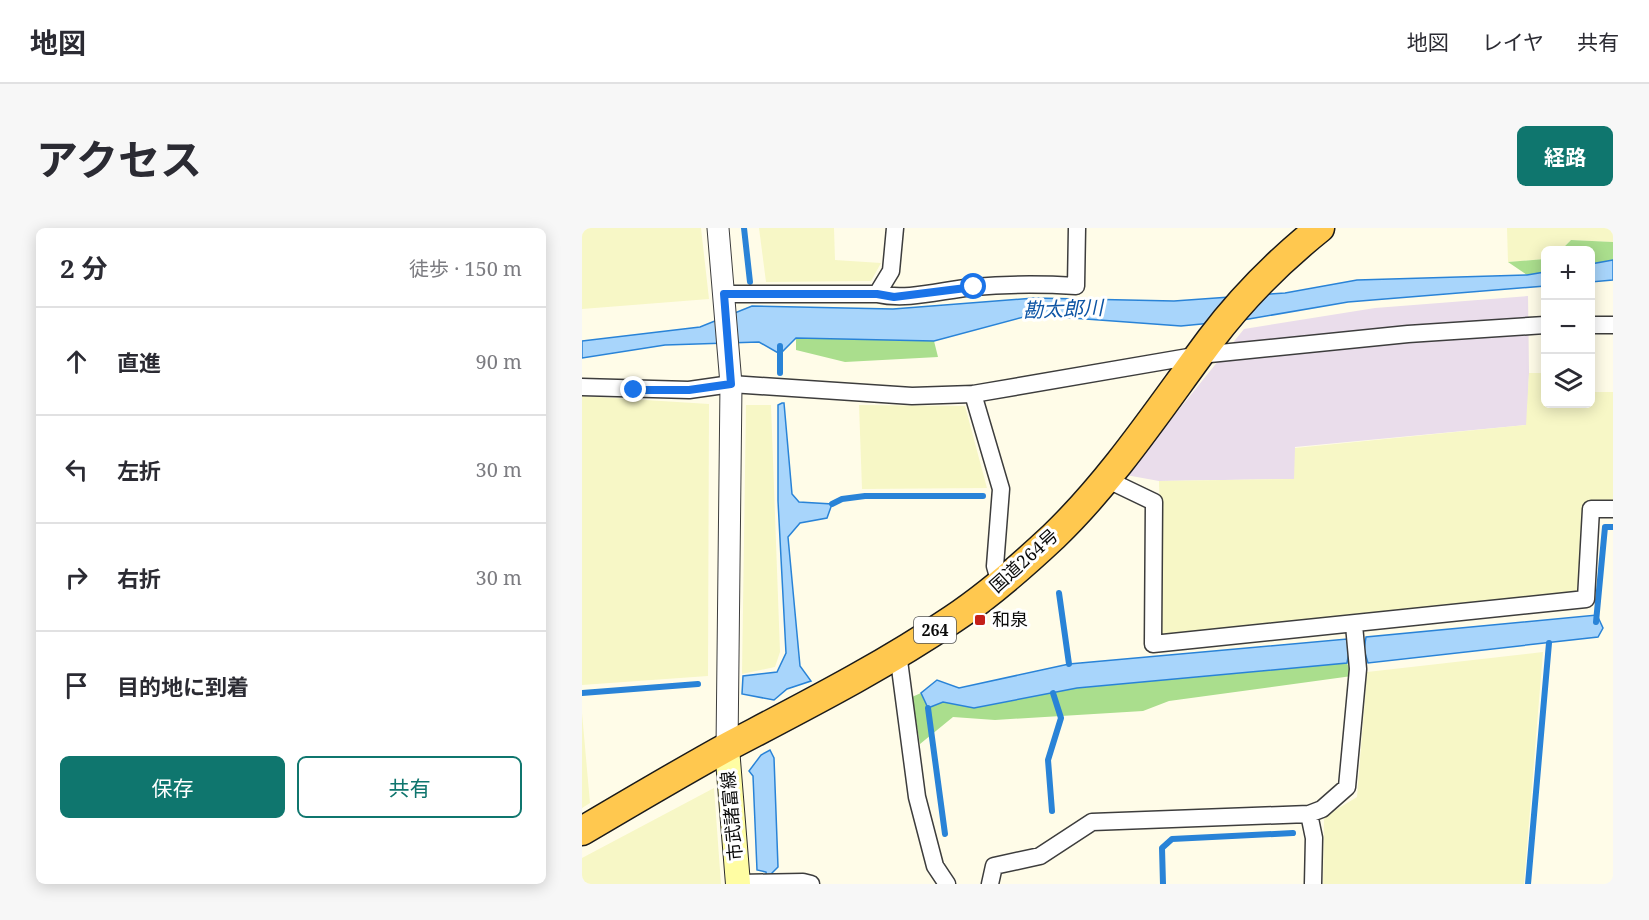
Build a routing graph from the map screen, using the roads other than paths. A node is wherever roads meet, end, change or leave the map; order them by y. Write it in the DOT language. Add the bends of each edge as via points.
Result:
graph roads {
  1 [pos="718,228"];
  2 [pos="895,228"];
  3 [pos="1077,228"];
  4 [pos="1320,228"];
  5 [pos="877,294"];
  6 [pos="725,300"];
  7 [pos="1595,325"];
  8 [pos="1613,325"];
  9 [pos="1541,326"];
  10 [pos="1207,346"];
  11 [pos="731,384"];
  12 [pos="582,387"];
  13 [pos="973,394"];
  14 [pos="1106,479"];
  15 [pos="1613,509"];
  16 [pos="1000,585"];
  17 [pos="1354,624"];
  18 [pos="898,653"];
  19 [pos="727,748"];
  20 [pos="1309,814"];
  21 [pos="582,831"];
  22 [pos="746,883"];
  23 [pos="811,884"];
  24 [pos="947,884"];
  25 [pos="990,884"];
  26 [pos="1313,884"];
  1 -- 6 [label="street"];
  2 -- 5 [label="street" via="891,270"];
  3 -- 5 [label="street" via="1076,286 974,287 894,297"];
  4 -- 10 [label="highway, 国道264号 / 264" via="1258,285"];
  5 -- 6 [label="street"];
  6 -- 11 [label="street"];
  7 -- 8 [label="street"];
  9 -- 10 [label="street"];
  10 -- 13 [label="street"];
  10 -- 14 [label="highway, 国道264号 / 264"];
  11 -- 12 [label="street" via="689,390"];
  11 -- 13 [label="street" via="912,396"];
  11 -- 19 [label="street"];
  13 -- 16 [label="street" via="1001,489 995,566"];
  14 -- 16 [label="highway, 国道264号 / 264"];
  14 -- 17 [label="street" via="1154,502 1154,644"];
  15 -- 17 [label="street" via="1591,509 1586,599"];
  16 -- 18 [label="highway, 国道264号 / 264"];
  17 -- 20 [label="street" via="1358,669 1347,787 1322,809"];
  18 -- 19 [label="highway, 国道264号 / 264"];
  18 -- 24 [label="street" via="917,797 935,866"];
  19 -- 21 [label="highway, 国道264号 / 264"];
  19 -- 22 [label="main road, 市武諸富線"];
  20 -- 25 [label="street" via="1092,822 1040,856 994,866"];
  20 -- 26 [label="street" via="1314,838"];
  22 -- 23 [label="street"];
}
